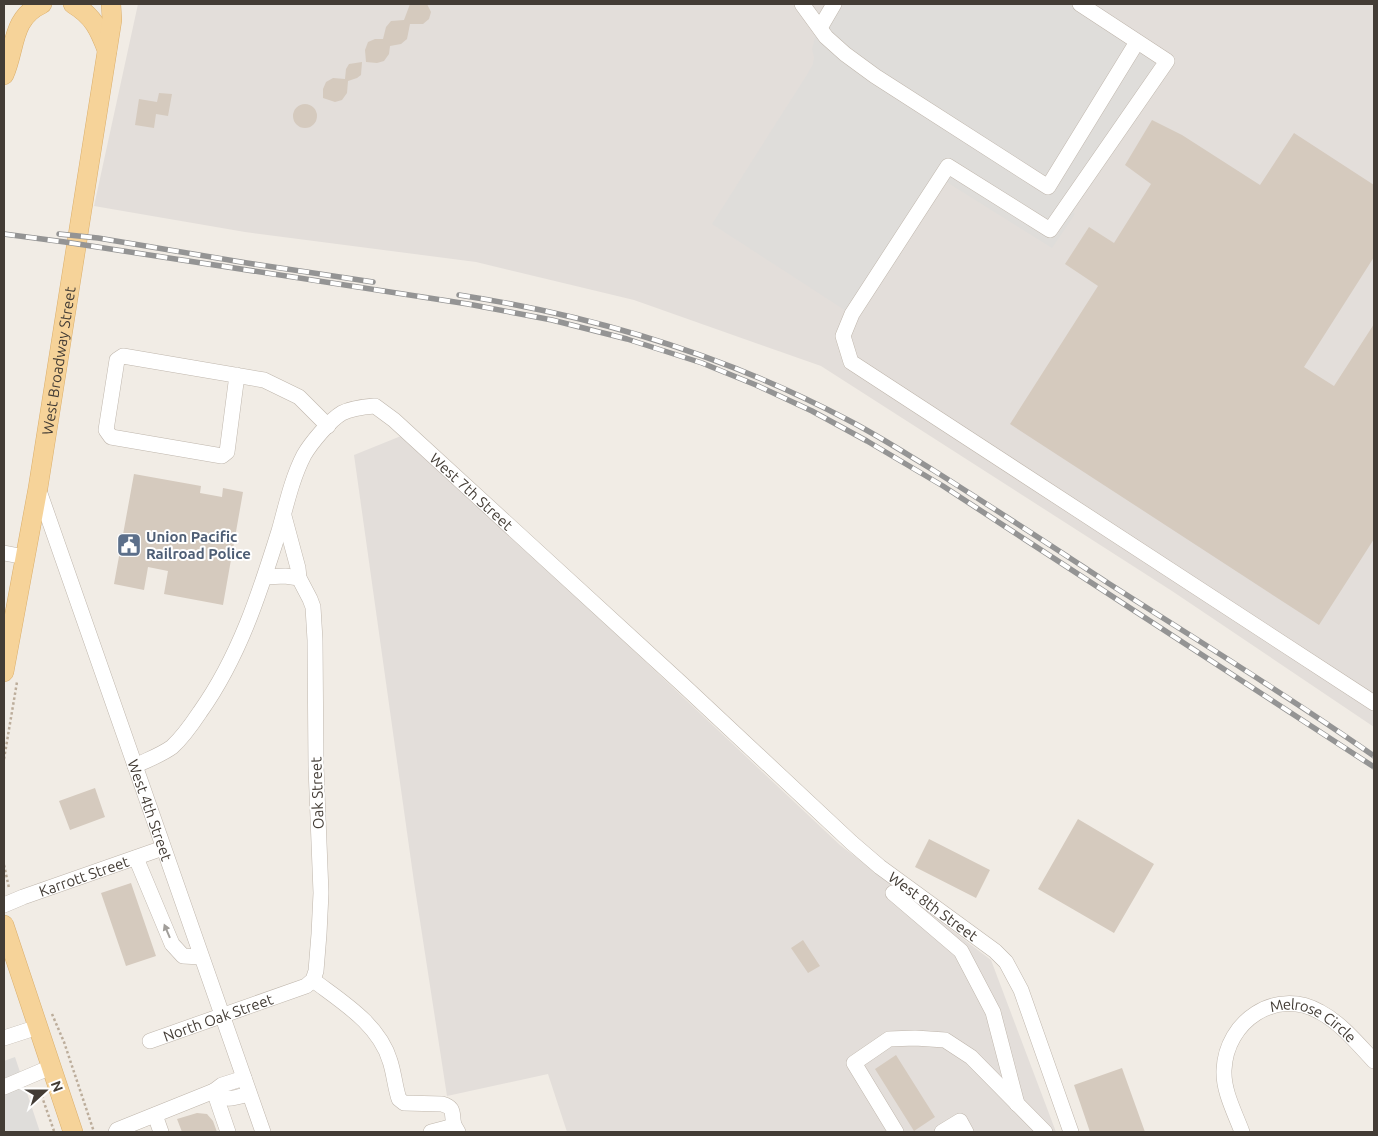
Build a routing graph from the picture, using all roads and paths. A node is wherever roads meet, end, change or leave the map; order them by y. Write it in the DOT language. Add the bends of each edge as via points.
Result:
graph roads {
  1 [pos="42,4"];
  2 [pos="73,4"];
  3 [pos="111,4"];
  4 [pos="122,4"];
  5 [pos="802,4"];
  6 [pos="834,4"];
  7 [pos="1080,4"];
  8 [pos="820,28"];
  9 [pos="1137,42"];
  10 [pos="107,50"];
  11 [pos="4,75"];
  12 [pos="237,375"];
  13 [pos="328,426"];
  14 [pos="38,488"];
  15 [pos="284,516"];
  16 [pos="4,553"];
  17 [pos="25,558"];
  18 [pos="265,577"];
  19 [pos="299,578"];
  20 [pos="6,644"];
  21 [pos="4,672"];
  22 [pos="1374,703"];
  23 [pos="727,726"];
  24 [pos="134,766"];
  25 [pos="163,848"];
  26 [pos="136,858"];
  27 [pos="893,893"];
  28 [pos="4,905"];
  29 [pos="4,925"];
  30 [pos="201,957"];
  31 [pos="313,980"];
  32 [pos="222,1016"];
  33 [pos="38,1027"];
  34 [pos="4,1038"];
  35 [pos="150,1041"];
  36 [pos="1374,1061"];
  37 [pos="51,1067"];
  38 [pos="244,1078"];
  39 [pos="4,1087"];
  40 [pos="40,1091"];
  41 [pos="214,1091"];
  42 [pos="249,1094"];
  43 [pos="1018,1105"];
  44 [pos="155,1114"];
  45 [pos="456,1129"];
  46 [pos="55,1132"];
  47 [pos="73,1132"];
  48 [pos="116,1132"];
  49 [pos="161,1132"];
  50 [pos="228,1132"];
  51 [pos="263,1132"];
  52 [pos="431,1132"];
  53 [pos="896,1132"];
  54 [pos="942,1132"];
  55 [pos="966,1132"];
  56 [pos="1044,1132"];
  57 [pos="1069,1132"];
  58 [pos="1242,1132"];
  1 -- 11 [label="main road" via="32,8 20,22"];
  2 -- 10 [label="main road" via="95,23"];
  3 -- 10 [label="main road, West Broadway Street"];
  4 -- 10 [label="main road" via="119,22"];
  5 -- 8 [label="street"];
  6 -- 8 [label="street"];
  7 -- 9 [label="street"];
  8 -- 9 [label="street" via="845,54 875,76 1048,187"];
  9 -- 22 [label="street" via="1167,61 1050,230 948,166 852,314 843,336 851,362"];
  10 -- 14 [label="main road, West Broadway Street"];
  12 -- 12 [label="street" via="123,356 117,360 106,430 112,437 222,456 227,452"];
  12 -- 13 [label="street" via="264,380 299,397"];
  13 -- 15 [label="street, West 7th Street" via="305,454"];
  13 -- 23 [label="street, West 7th Street" via="343,413 375,406 394,420"];
  14 -- 17 [label="main road, West Broadway Street"];
  14 -- 24 [label="street, West 4th Street"];
  15 -- 18 [label="street, West 7th Street"];
  15 -- 19 [label="street, Oak Street"];
  16 -- 17 [label="street"];
  17 -- 20 [label="main road, West Broadway Street"];
  18 -- 19 [label="street"];
  18 -- 24 [label="street" via="239,646 210,698 180,739 163,753"];
  19 -- 31 [label="street, Oak Street" via="310,599 315,640 321,893 320,934"];
  20 -- 21 [label="main road, West Broadway Street"];
  23 -- 57 [label="street, West 8th Street" via="852,843 1006,962 1021,990"];
  24 -- 25 [label="street, West 4th Street"];
  25 -- 26 [label="street, Karrott Street"];
  25 -- 30 [label="street, West 4th Street"];
  26 -- 28 [label="street, Karrott Street"];
  30 -- 26 [label="street, one-way" via="183,956 172,944"];
  27 -- 43 [label="street" via="961,951 993,1012"];
  29 -- 33 [label="main road"];
  30 -- 32 [label="street, West 4th Street"];
  31 -- 32 [label="street, North Oak Street" via="286,994"];
  31 -- 45 [label="street" via="372,1028 390,1060 399,1099 404,1104 447,1105 454,1115"];
  32 -- 35 [label="street, North Oak Street"];
  32 -- 38 [label="street, West 4th Street"];
  33 -- 34 [label="street"];
  33 -- 37 [label="main road"];
  36 -- 58 [label="street, Melrose Circle" via="1333,1020 1319,1011 1294,1004 1256,1012 1233,1037 1224,1068 1228,1094"];
  37 -- 39 [label="street"];
  37 -- 47 [label="main road"];
  38 -- 41 [label="street" via="222,1084"];
  38 -- 42 [label="street, West 4th Street"];
  40 -- 46 [label="path"];
  41 -- 42 [label="street" via="228,1099"];
  41 -- 44 [label="street"];
  41 -- 50 [label="street"];
  42 -- 51 [label="street, West 4th Street"];
  43 -- 53 [label="street" via="971,1058 945,1040 889,1039 854,1063"];
  43 -- 56 [label="street"];
  44 -- 48 [label="street"];
  44 -- 49 [label="street"];
  45 -- 52 [label="street"];
  54 -- 55 [label="street" via="960,1122"];
}
